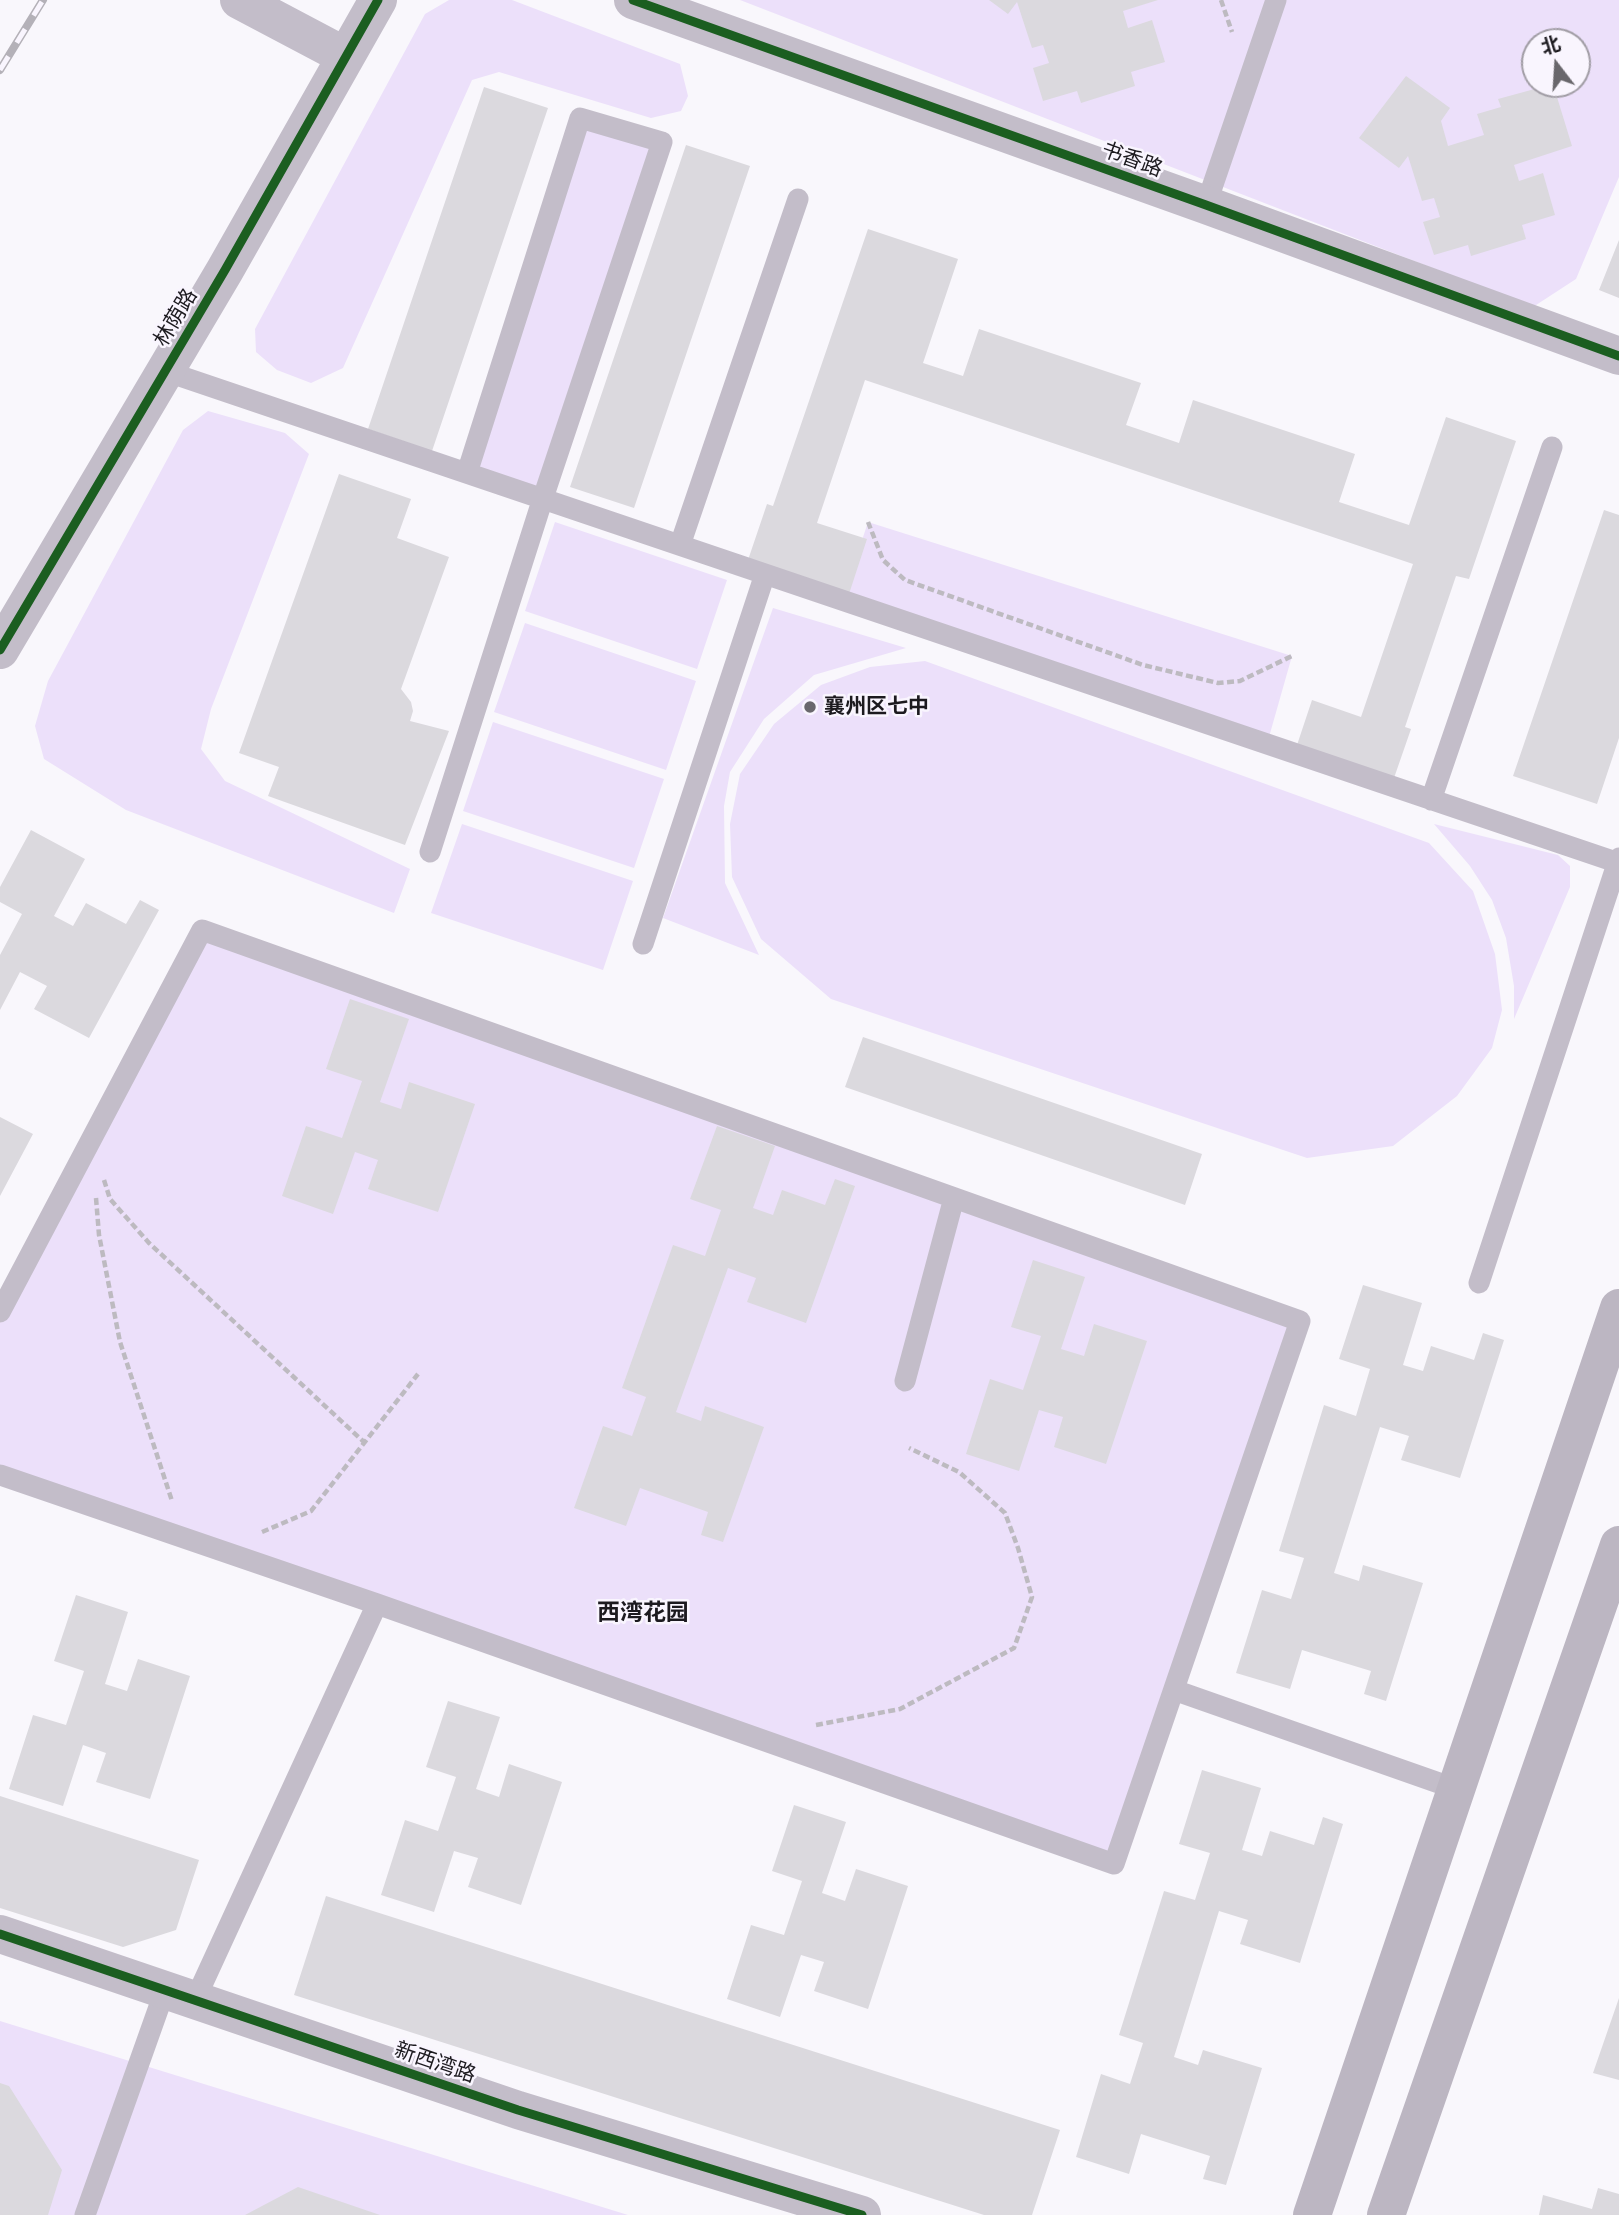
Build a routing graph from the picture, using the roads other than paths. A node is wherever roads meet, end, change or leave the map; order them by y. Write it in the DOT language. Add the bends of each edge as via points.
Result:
graph roads {
  1 [pos="239,0"];
  2 [pos="378,0"];
  3 [pos="633,0"];
  4 [pos="1276,0"];
  5 [pos="345,56"];
  6 [pos="798,199"];
  7 [pos="1206,205"];
  8 [pos="1619,356"];
  9 [pos="165,371"];
  10 [pos="1552,447"];
  11 [pos="467,473"];
  12 [pos="543,498"];
  13 [pos="680,545"];
  14 [pos="765,574"];
  15 [pos="0,650"];
  16 [pos="1431,800"];
  17 [pos="430,852"];
  18 [pos="1618,861"];
  19 [pos="643,944"];
  20 [pos="954,1198"];
  21 [pos="1479,1283"];
  22 [pos="1619,1308"];
  23 [pos="0,1312"];
  24 [pos="905,1381"];
  25 [pos="0,1475"];
  26 [pos="1619,1545"];
  27 [pos="377,1604"];
  28 [pos="1174,1690"];
  29 [pos="1456,1789"];
  30 [pos="0,1934"];
  31 [pos="180,1995"];
  32 [pos="85,2215"];
  33 [pos="862,2215"];
  34 [pos="1311,2215"];
  35 [pos="1386,2215"];
  1 -- 5 [label="street"];
  2 -- 5 [label="street, 林荫路"];
  3 -- 7 [label="street, 书香路"];
  4 -- 7 [label="lane"];
  5 -- 9 [label="street, 林荫路"];
  6 -- 13 [label="lane"];
  7 -- 8 [label="street, 书香路"];
  9 -- 11 [label="lane"];
  9 -- 15 [label="street, 林荫路"];
  10 -- 16 [label="lane"];
  11 -- 12 [label="lane"];
  11 -- 12 [label="lane" via="580,118 662,142"];
  12 -- 13 [label="lane"];
  12 -- 17 [label="lane"];
  13 -- 14 [label="lane"];
  14 -- 16 [label="lane"];
  14 -- 19 [label="lane"];
  16 -- 18 [label="lane"];
  18 -- 21 [label="lane"];
  20 -- 23 [label="lane" via="202,930"];
  20 -- 24 [label="lane"];
  20 -- 28 [label="lane" via="1300,1321"];
  22 -- 29 [label="main road"];
  25 -- 27 [label="lane"];
  26 -- 35 [label="main road"];
  27 -- 28 [label="lane" via="1114,1864"];
  27 -- 31 [label="lane"];
  28 -- 29 [label="lane"];
  29 -- 34 [label="main road"];
  30 -- 31 [label="street, 新西湾路"];
  31 -- 32 [label="lane"];
  31 -- 33 [label="street, 新西湾路" via="518,2110"];
}
